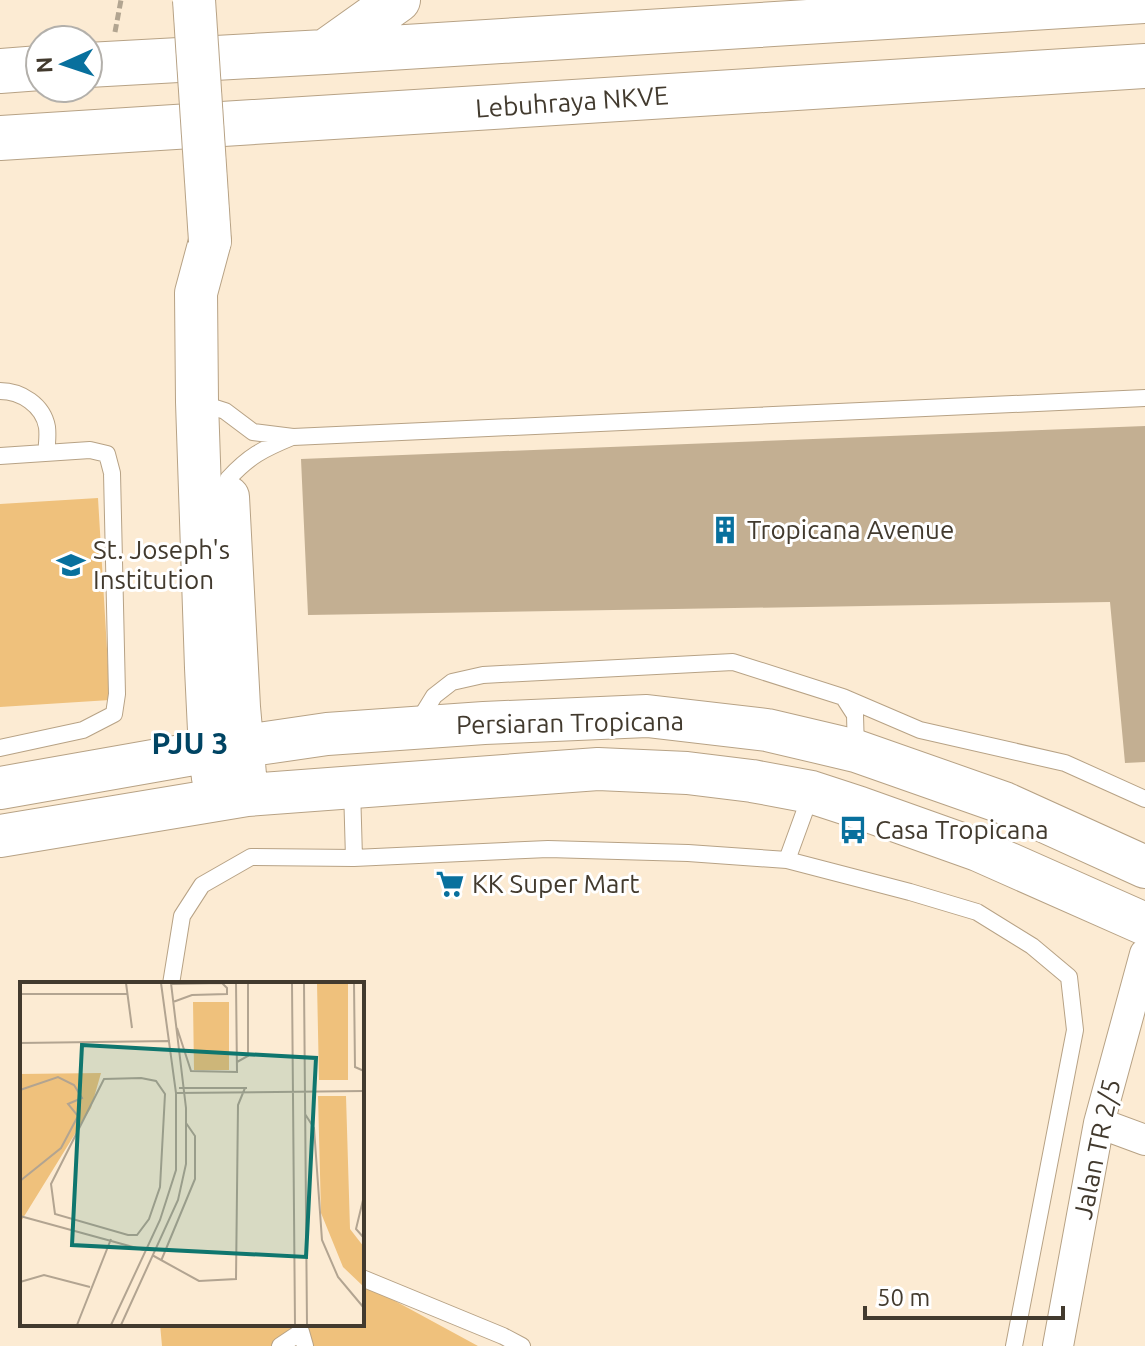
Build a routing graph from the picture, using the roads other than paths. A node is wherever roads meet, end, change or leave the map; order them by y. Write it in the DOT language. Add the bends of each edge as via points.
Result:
graph roads {
  1 [pos="194,0"];
  2 [pos="398,0"];
  3 [pos="1145,1"];
  4 [pos="325,52"];
  5 [pos="104,64"];
  6 [pos="1145,66"];
  7 [pos="24,69"];
  8 [pos="0,71"];
  9 [pos="0,138"];
  10 [pos="0,391"];
  11 [pos="1145,398"];
  12 [pos="211,406"];
  13 [pos="293,437"];
  14 [pos="46,453"];
  15 [pos="0,456"];
  16 [pos="228,479"];
  17 [pos="236,660"];
  18 [pos="843,697"];
  19 [pos="416,727"];
  20 [pos="327,734"];
  21 [pos="0,748"];
  22 [pos="226,749"];
  23 [pos="856,751"];
  24 [pos="0,788"];
  25 [pos="352,788"];
  26 [pos="811,792"];
  27 [pos="232,797"];
  28 [pos="1145,799"];
  29 [pos="0,836"];
  30 [pos="354,858"];
  31 [pos="787,860"];
  32 [pos="1145,867"];
  33 [pos="1145,924"];
  34 [pos="1145,954"];
  35 [pos="171,982"];
  36 [pos="1099,1123"];
  37 [pos="1145,1140"];
  38 [pos="364,1279"];
  39 [pos="280,1346"];
  40 [pos="305,1346"];
  41 [pos="522,1346"];
  42 [pos="1014,1346"];
  43 [pos="1058,1346"];
  1 -- 12 [label="main road, bridge" via="210,241 219,290"];
  2 -- 4 [label="highway"];
  3 -- 4 [label="highway"];
  4 -- 5 [label="highway"];
  6 -- 9 [label="highway, Lebuhraya NKVE"];
  7 -- 8 [label="highway"];
  10 -- 14 [label="lane" via="37,405 47,426"];
  11 -- 13 [label="lane"];
  12 -- 13 [label="lane" via="253,432"];
  12 -- 16 [label="main road"];
  12 -- 22 [label="main road"];
  13 -- 16 [label="lane" via="261,450"];
  14 -- 15 [label="lane"];
  14 -- 21 [label="lane" via="107,454 112,473 116,704 114,714 83,730"];
  16 -- 17 [label="main road"];
  17 -- 20 [label="main road" via="248,704 269,718"];
  17 -- 22 [label="main road"];
  18 -- 19 [label="lane" via="733,662 483,675 452,682 434,696"];
  18 -- 23 [label="lane" via="855,715"];
  18 -- 28 [label="lane" via="920,730 1065,763"];
  19 -- 20 [label="main road, Persiaran Tropicana"];
  19 -- 23 [label="main road, Persiaran Tropicana" via="647,716 767,730"];
  20 -- 22 [label="main road, Persiaran Tropicana"];
  22 -- 24 [label="main road, Persiaran Tropicana"];
  22 -- 27 [label="main road"];
  23 -- 32 [label="main road, Persiaran Tropicana" via="1004,803"];
  25 -- 26 [label="main road, Persiaran Tropicana" via="598,769 687,773"];
  25 -- 27 [label="main road, Persiaran Tropicana"];
  25 -- 30 [label="lane"];
  26 -- 31 [label="lane"];
  26 -- 33 [label="main road, Persiaran Tropicana" via="978,850"];
  27 -- 29 [label="main road, Persiaran Tropicana"];
  30 -- 31 [label="lane" via="548,849"];
  30 -- 35 [label="lane" via="251,857 202,885 182,916"];
  31 -- 42 [label="lane" via="977,912 1069,977 1075,1030"];
  34 -- 36 [label="street, Jalan TR 2/5"];
  36 -- 37 [label="street"];
  36 -- 43 [label="street, Jalan TR 2/5"];
  38 -- 41 [label="lane"];
  39 -- 40 [label="lane" via="301,1332"];
}
